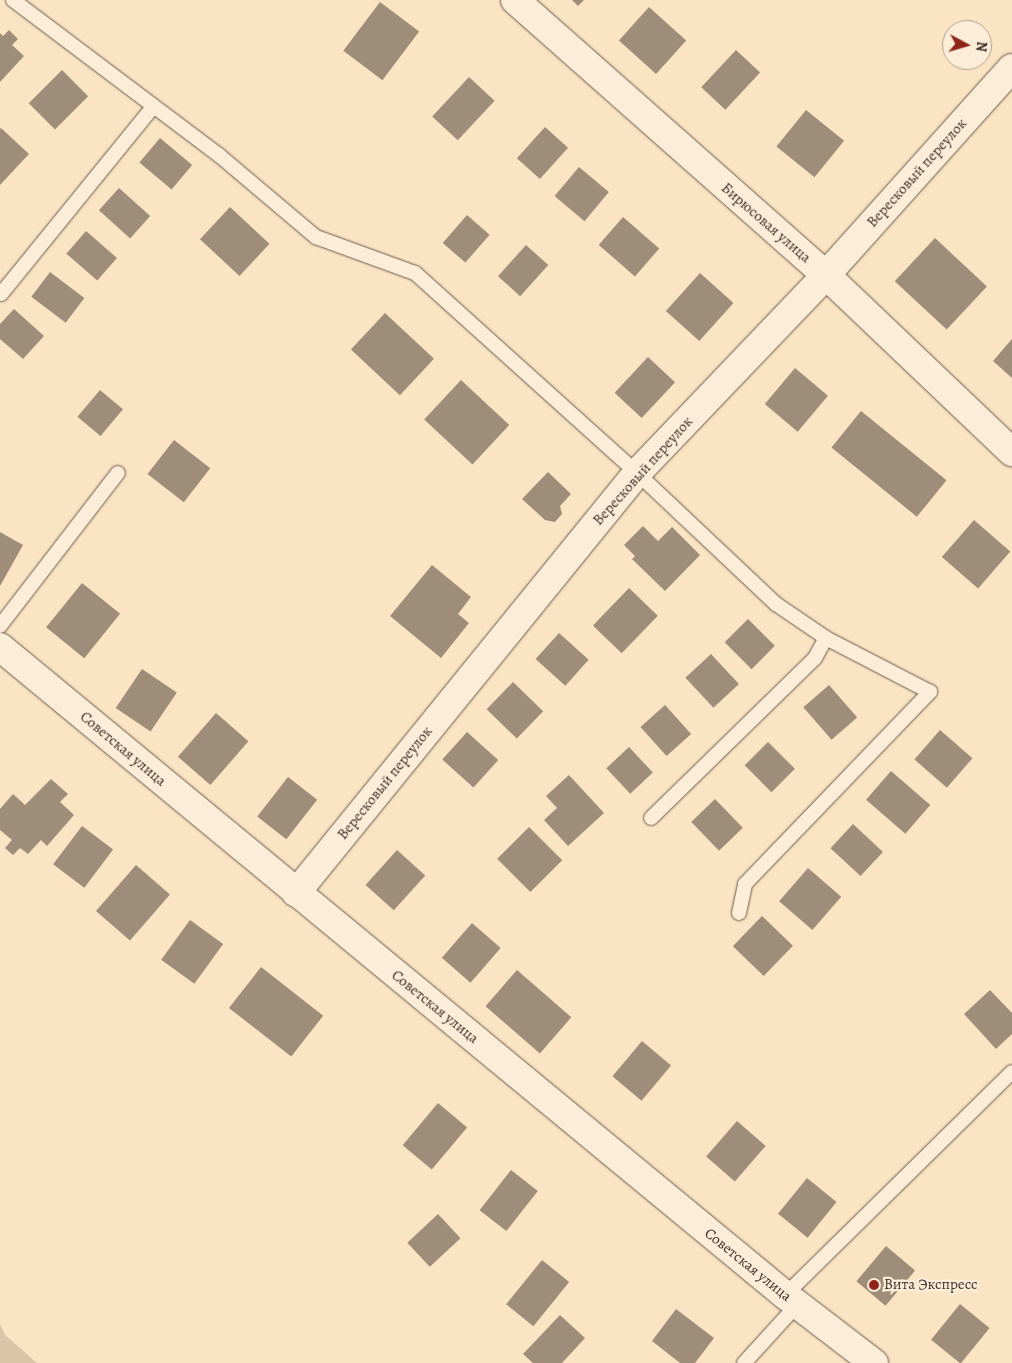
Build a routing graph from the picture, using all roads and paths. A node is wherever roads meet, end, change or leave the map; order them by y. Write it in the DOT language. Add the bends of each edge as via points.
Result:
graph roads {
  1 [pos="13,0"];
  2 [pos="515,0"];
  3 [pos="1012,68"];
  4 [pos="154,106"];
  5 [pos="826,275"];
  6 [pos="1,294"];
  7 [pos="1012,452"];
  8 [pos="118,473"];
  9 [pos="637,473"];
  10 [pos="0,626"];
  11 [pos="826,638"];
  12 [pos="0,647"];
  13 [pos="651,818"];
  14 [pos="296,893"];
  15 [pos="739,913"];
  16 [pos="1012,1072"];
  17 [pos="791,1300"];
  18 [pos="744,1363"];
  19 [pos="874,1363"];
  1 -- 4 [label="lane"];
  2 -- 5 [label="street, Бирюсовая улица"];
  3 -- 5 [label="street, Вересковый переулок"];
  4 -- 6 [label="lane"];
  4 -- 9 [label="lane" via="220,156 316,237 415,273"];
  5 -- 7 [label="street, Бирюсовая улица"];
  5 -- 9 [label="street, Вересковый переулок"];
  8 -- 10 [label="lane"];
  9 -- 11 [label="lane" via="776,604"];
  9 -- 14 [label="street, Вересковый переулок"];
  11 -- 13 [label="lane" via="815,658"];
  11 -- 15 [label="lane" via="930,692 746,884"];
  12 -- 14 [label="street, Советская улица"];
  14 -- 17 [label="street, Советская улица"];
  16 -- 17 [label="lane"];
  17 -- 18 [label="lane"];
  17 -- 19 [label="street, Советская улица"];
}
